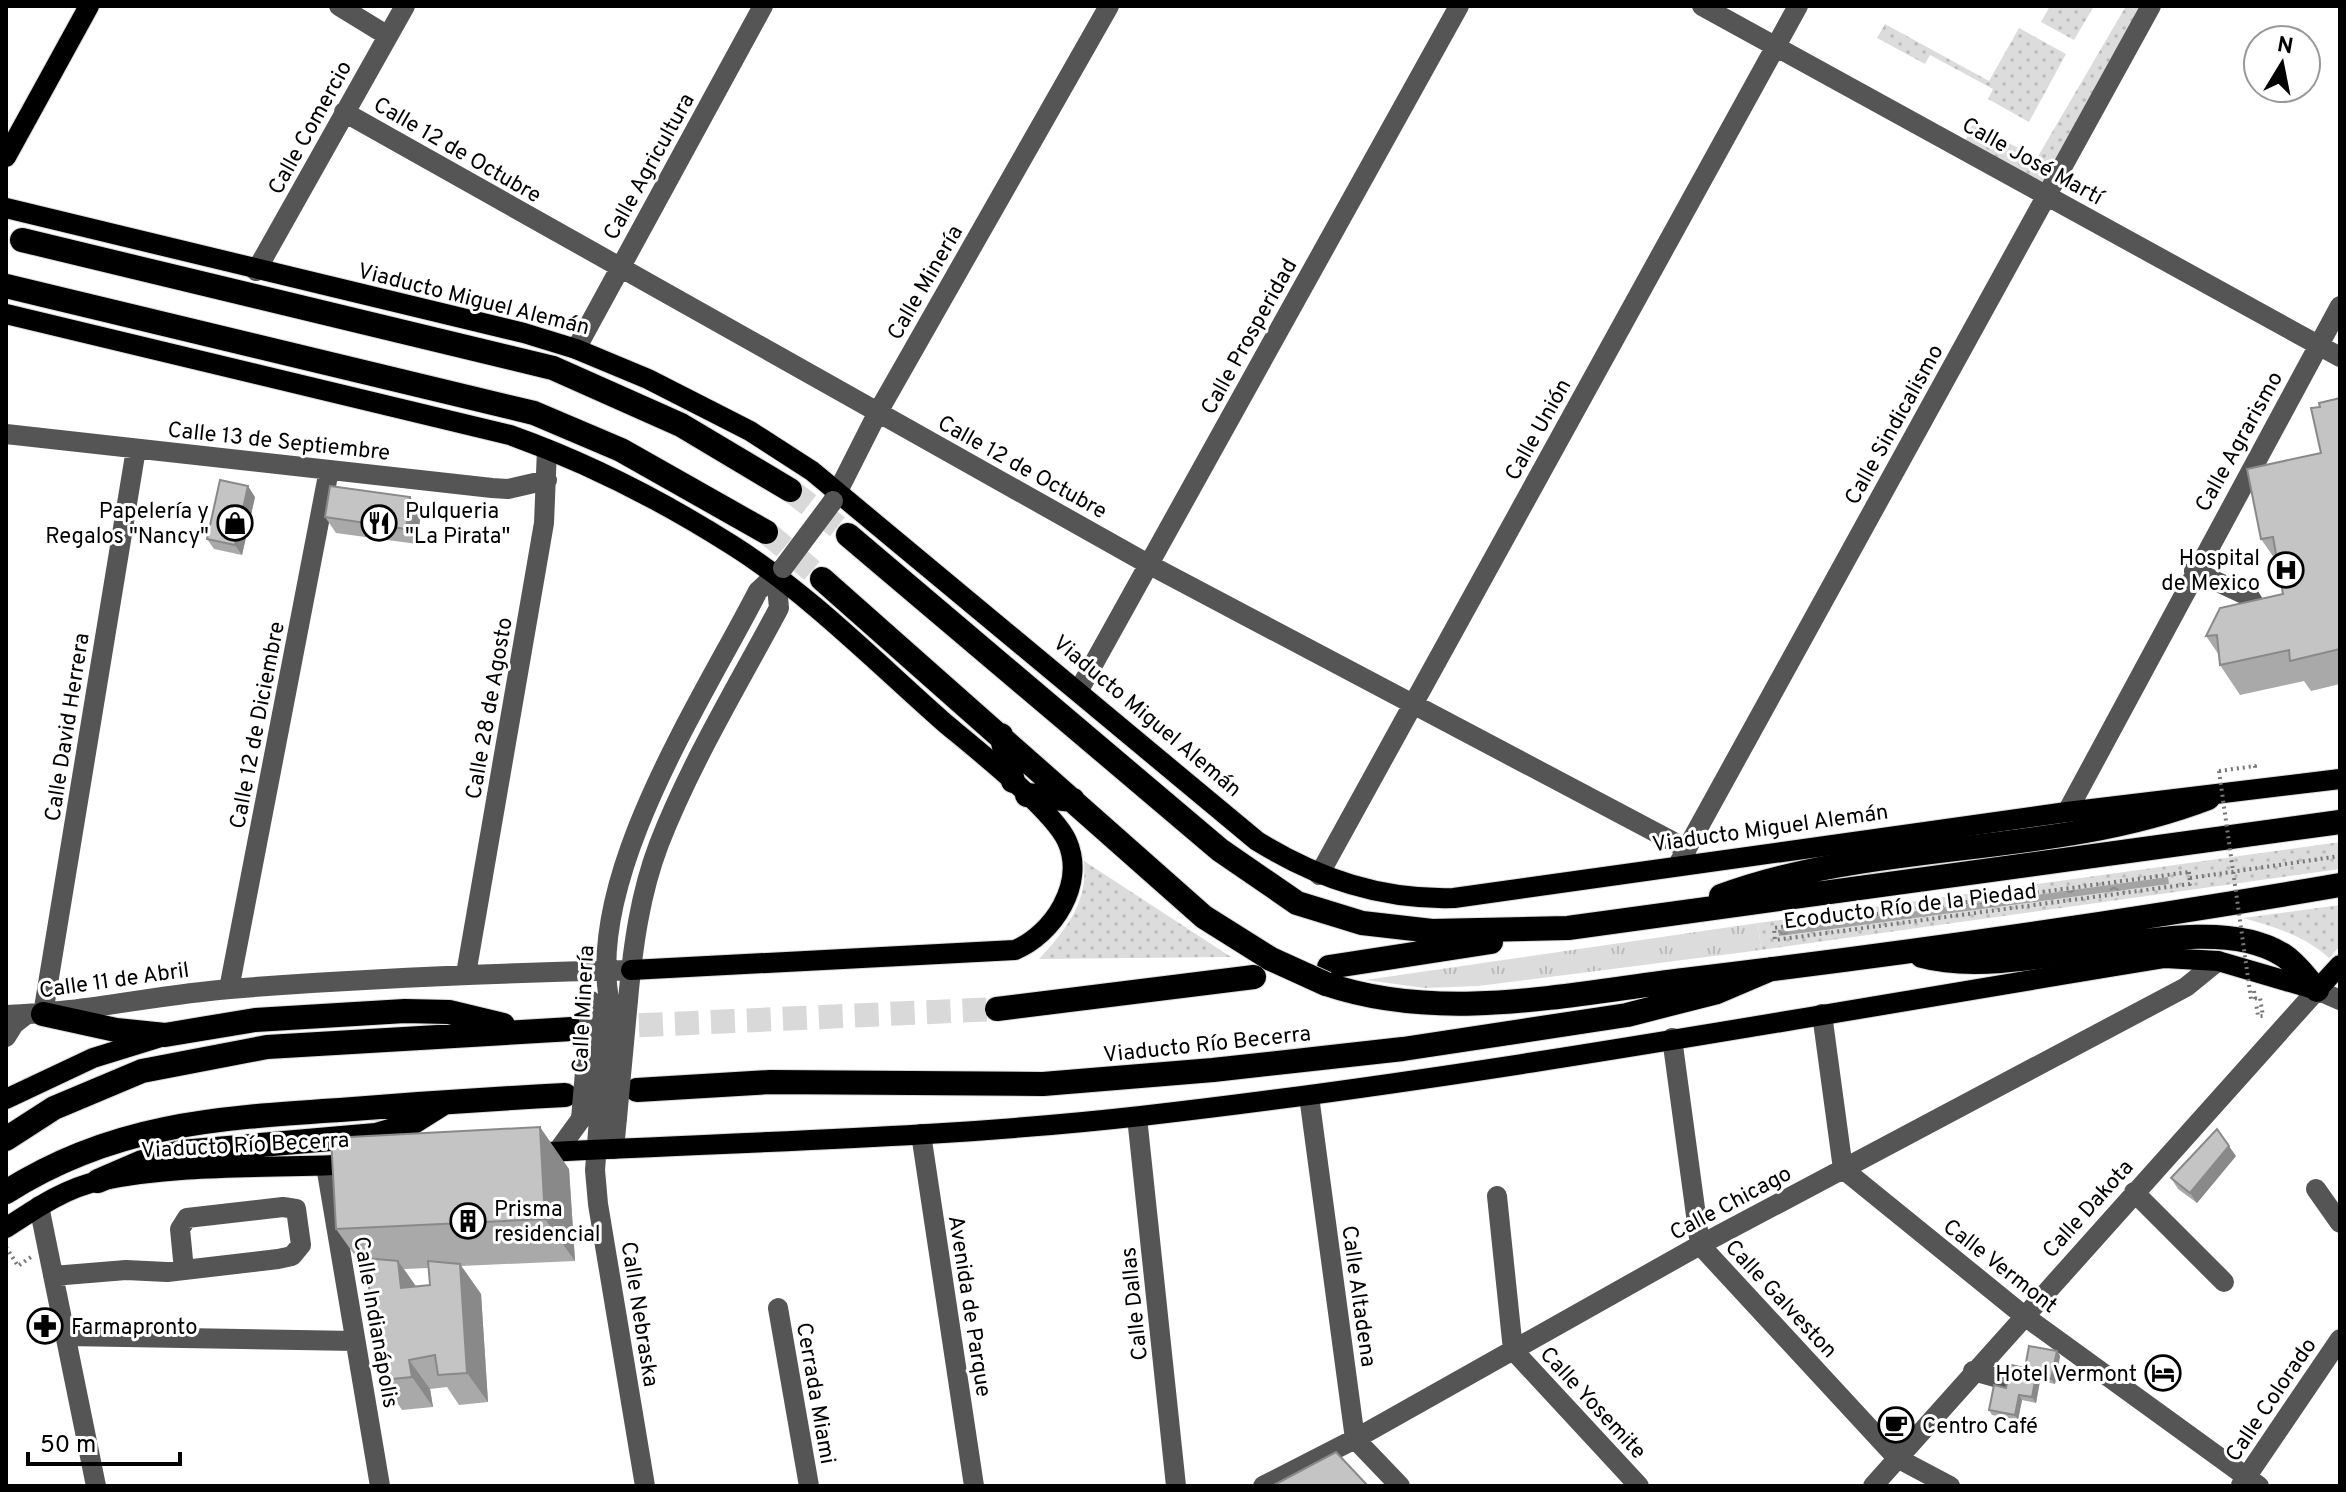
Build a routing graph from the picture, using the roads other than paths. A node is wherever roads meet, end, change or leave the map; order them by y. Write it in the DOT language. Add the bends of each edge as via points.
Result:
graph roads {
  1 [pos="89,6"];
  2 [pos="339,6"];
  3 [pos="405,6"];
  4 [pos="763,6"];
  5 [pos="1109,6"];
  6 [pos="1459,6"];
  7 [pos="1702,6"];
  8 [pos="1798,6"];
  9 [pos="2151,6"];
  10 [pos="388,36"];
  11 [pos="1776,46"];
  12 [pos="344,112"];
  13 [pos="6,157"];
  14 [pos="2047,196"];
  15 [pos="6,208"];
  16 [pos="22,240"];
  17 [pos="619,268"];
  18 [pos="256,271"];
  19 [pos="6,286"];
  20 [pos="2340,306"];
  21 [pos="6,314"];
  22 [pos="2318,345"];
  23 [pos="576,349"];
  24 [pos="2340,357"];
  25 [pos="878,412"];
  26 [pos="6,434"];
  27 [pos="136,449"];
  28 [pos="547,449"];
  29 [pos="329,470"];
  30 [pos="547,480"];
  31 [pos="790,490"];
  32 [pos="836,497"];
  33 [pos="766,532"];
  34 [pos="848,535"];
  35 [pos="1148,564"];
  36 [pos="2194,571"];
  37 [pos="780,572"];
  38 [pos="822,579"];
  39 [pos="2269,630"];
  40 [pos="1079,690"];
  41 [pos="1411,706"];
  42 [pos="1001,735"];
  43 [pos="2340,779"];
  44 [pos="1020,788"];
  45 [pos="2208,798"];
  46 [pos="1073,800"];
  47 [pos="2067,812"];
  48 [pos="2340,822"];
  49 [pos="1682,857"];
  50 [pos="1319,875"];
  51 [pos="2340,885"];
  52 [pos="1690,910"];
  53 [pos="1568,928"];
  54 [pos="1905,951"];
  55 [pos="2218,961"];
  56 [pos="2339,966"];
  57 [pos="1771,969"];
  58 [pos="631,970"];
  59 [pos="572,971"];
  60 [pos="604,971"];
  61 [pos="466,974"];
  62 [pos="1328,975"];
  63 [pos="1254,977"];
  64 [pos="229,989"];
  65 [pos="2317,990"];
  66 [pos="609,1000"];
  67 [pos="2340,1000"];
  68 [pos="997,1009"];
  69 [pos="35,1014"];
  70 [pos="1822,1014"];
  71 [pos="6,1015"];
  72 [pos="572,1029"];
  73 [pos="528,1031"];
  74 [pos="165,1035"];
  75 [pos="6,1037"];
  76 [pos="1672,1038"];
  77 [pos="637,1090"];
  78 [pos="565,1095"];
  79 [pos="1309,1096"];
  80 [pos="6,1099"];
  81 [pos="444,1102"];
  82 [pos="1137,1117"];
  83 [pos="599,1118"];
  84 [pos="921,1134"];
  85 [pos="6,1139"];
  86 [pos="605,1150"];
  87 [pos="557,1152"];
  88 [pos="515,1154"];
  89 [pos="385,1162"];
  90 [pos="326,1166"];
  91 [pos="1843,1169"];
  92 [pos="98,1181"];
  93 [pos="2316,1189"];
  94 [pos="6,1192"];
  95 [pos="2134,1192"];
  96 [pos="1497,1196"];
  97 [pos="39,1206"];
  98 [pos="2340,1223"];
  99 [pos="6,1228"];
  100 [pos="1700,1245"];
  101 [pos="184,1270"];
  102 [pos="53,1276"];
  103 [pos="2224,1282"];
  104 [pos="778,1308"];
  105 [pos="2023,1315"];
  106 [pos="66,1336"];
  107 [pos="2340,1339"];
  108 [pos="355,1341"];
  109 [pos="1513,1350"];
  110 [pos="1973,1371"];
  111 [pos="2012,1382"];
  112 [pos="1355,1439"];
  113 [pos="1897,1458"];
  114 [pos="2249,1483"];
  115 [pos="96,1486"];
  116 [pos="380,1486"];
  117 [pos="645,1486"];
  118 [pos="809,1486"];
  119 [pos="974,1486"];
  120 [pos="1176,1486"];
  121 [pos="1263,1486"];
  122 [pos="1400,1486"];
  123 [pos="1639,1486"];
  124 [pos="1873,1486"];
  125 [pos="1950,1486"];
  1 -- 13 [label="main road"];
  2 -- 10 [label="street"];
  3 -- 10 [label="street, Calle Comercio"];
  4 -- 17 [label="street, Calle Agricultura"];
  5 -- 25 [label="street, Calle Minería"];
  6 -- 35 [label="street, Calle Prosperidad"];
  7 -- 11 [label="street, Calle José Martí"];
  8 -- 11 [label="street, Calle Unión"];
  9 -- 14 [label="street, Calle Sindicalismo"];
  10 -- 12 [label="street, Calle Comercio"];
  11 -- 14 [label="street, Calle José Martí"];
  11 -- 41 [label="street, Calle Unión"];
  12 -- 17 [label="street, Calle 12 de Octubre"];
  12 -- 18 [label="street, Calle Comercio"];
  14 -- 22 [label="street, Calle José Martí"];
  14 -- 49 [label="street, Calle Sindicalismo"];
  15 -- 18 [label="main road, Viaducto Miguel Alemán"];
  16 -- 31 [label="highway" via="553,368 681,425"];
  17 -- 23 [label="street, Calle Agricultura"];
  17 -- 25 [label="street, Calle 12 de Octubre"];
  18 -- 23 [label="main road, Viaducto Miguel Alemán"];
  19 -- 33 [label="highway" via="534,413 621,450"];
  20 -- 22 [label="street, Calle Agrarismo"];
  21 -- 28 [label="main road" via="494,431"];
  22 -- 24 [label="street, Calle José Martí"];
  22 -- 36 [label="street, Calle Agrarismo"];
  23 -- 32 [label="main road, Viaducto Miguel Alemán" via="750,431"];
  25 -- 32 [label="street, Calle Minería"];
  25 -- 35 [label="street, Calle 12 de Octubre"];
  26 -- 27 [label="street, Calle 13 de Septiembre"];
  27 -- 29 [label="street, Calle 13 de Septiembre"];
  27 -- 69 [label="street, Calle David Herrera"];
  28 -- 30 [label="street, Calle 28 de Agosto"];
  28 -- 37 [label="main road" via="657,502"];
  29 -- 30 [label="street, Calle 13 de Septiembre" via="508,489"];
  29 -- 64 [label="street, Calle 12 de Diciembre"];
  30 -- 61 [label="street, Calle 28 de Agosto"];
  32 -- 37 [label="street, Calle Minería, bridge"];
  32 -- 40 [label="main road, Viaducto Miguel Alemán"];
  34 -- 53 [label="highway" via="1220,850 1297,903 1395,929"];
  35 -- 40 [label="street, Calle Prosperidad"];
  35 -- 41 [label="street, Calle 12 de Octubre"];
  36 -- 39 [label="street" via="2250,597"];
  36 -- 47 [label="street, Calle Agrarismo"];
  37 -- 44 [label="main road"];
  37 -- 58 [label="street, Calle Minería" via="779,608 659,845 639,914"];
  37 -- 60 [label="street, Calle Minería" via="758,591 644,810 619,884"];
  38 -- 42 [label="highway"];
  40 -- 50 [label="main road, Viaducto Miguel Alemán" via="1257,841"];
  41 -- 49 [label="street, Calle 12 de Octubre"];
  41 -- 50 [label="street, Calle Unión"];
  42 -- 44 [label="highway"];
  42 -- 46 [label="highway"];
  43 -- 45 [label="main road, Viaducto Miguel Alemán"];
  44 -- 46 [label="highway"];
  44 -- 58 [label="main road" via="1067,840 1071,864 1062,908 1046,931 1026,946 1003,952"];
  45 -- 47 [label="main road, Viaducto Miguel Alemán"];
  45 -- 52 [label="highway" via="2121,825 1790,874"];
  46 -- 62 [label="highway, bridge" via="1204,917 1271,959"];
  47 -- 49 [label="main road, Viaducto Miguel Alemán"];
  48 -- 52 [label="highway"];
  49 -- 50 [label="main road, Viaducto Miguel Alemán" via="1434,898 1363,890"];
  51 -- 54 [label="highway"];
  52 -- 53 [label="highway"];
  53 -- 62 [label="highway"];
  54 -- 57 [label="highway"];
  54 -- 65 [label="highway" via="1951,961 1996,962 2214,938 2274,950 2294,963"];
  55 -- 65 [label="main road"];
  55 -- 70 [label="main road" via="2165,958"];
  55 -- 91 [label="street, Calle Chicago" via="2186,987"];
  56 -- 65 [label="main road, Calle Dakota"];
  57 -- 62 [label="highway" via="1443,1004 1381,999"];
  57 -- 77 [label="highway, Viaducto Río Becerra" via="1717,992 1627,1015 1242,1067 1043,1084 770,1082"];
  58 -- 60 [label="street"];
  58 -- 66 [label="street, Calle Minería"];
  59 -- 60 [label="street"];
  59 -- 61 [label="street"];
  59 -- 66 [label="street"];
  60 -- 66 [label="street, Calle Minería"];
  61 -- 64 [label="street"];
  63 -- 68 [label="highway"];
  64 -- 69 [label="street, Calle 11 de Abril"];
  65 -- 67 [label="street"];
  65 -- 95 [label="street, Calle Dakota"];
  66 -- 83 [label="street, Calle Minería, bridge"];
  69 -- 71 [label="street, Calle 11 de Abril"];
  69 -- 74 [label="highway"];
  69 -- 75 [label="street" via="14,1024"];
  70 -- 76 [label="main road"];
  70 -- 91 [label="street"];
  72 -- 73 [label="highway"];
  73 -- 74 [label="highway" via="449,1012 405,1011 255,1020"];
  73 -- 85 [label="highway" via="267,1047 142,1071 54,1108"];
  74 -- 80 [label="main road" via="93,1058"];
  76 -- 79 [label="main road"];
  76 -- 100 [label="street, Calle Galveston"];
  78 -- 81 [label="highway, Viaducto Río Becerra"];
  79 -- 82 [label="main road"];
  79 -- 112 [label="street, Calle Altadena"];
  81 -- 92 [label="highway" via="407,1126 376,1135 181,1152"];
  81 -- 94 [label="highway, Viaducto Río Becerra" via="216,1118 157,1128 49,1164"];
  82 -- 84 [label="main road"];
  82 -- 120 [label="street, Calle Dallas"];
  83 -- 86 [label="street, Calle Minería"];
  83 -- 87 [label="street"];
  84 -- 86 [label="main road"];
  84 -- 119 [label="street, Avenida de Parque"];
  86 -- 87 [label="main road"];
  86 -- 117 [label="street, Calle Nebraska" via="598,1204"];
  87 -- 88 [label="main road"];
  89 -- 90 [label="main road, Viaducto Río Becerra"];
  90 -- 92 [label="main road, Viaducto Río Becerra" via="189,1171"];
  90 -- 108 [label="street, Calle Indianápolis"];
  91 -- 100 [label="street, Calle Chicago"];
  91 -- 105 [label="street, Calle Vermont"];
  92 -- 97 [label="main road, Viaducto Río Becerra"];
  93 -- 98 [label="street"];
  95 -- 103 [label="street"];
  95 -- 105 [label="street, Calle Dakota"];
  96 -- 109 [label="street"];
  97 -- 99 [label="main road, Viaducto Río Becerra"];
  97 -- 102 [label="street"];
  100 -- 109 [label="street, Calle Chicago"];
  100 -- 113 [label="street, Calle Galveston"];
  101 -- 101 [label="street" via="292,1256 301,1245 296,1209 187,1218 180,1229"];
  101 -- 102 [label="street"];
  102 -- 106 [label="street"];
  104 -- 118 [label="street, Cerrada Miami"];
  105 -- 110 [label="street, Calle Dakota"];
  105 -- 114 [label="street, Calle Vermont" via="2066,1355"];
  106 -- 108 [label="street"];
  106 -- 115 [label="street"];
  107 -- 114 [label="street, Calle Colorado"];
  108 -- 116 [label="street, Calle Indianápolis"];
  109 -- 112 [label="street, Calle Chicago"];
  109 -- 123 [label="street, Calle Yosemite"];
  110 -- 111 [label="street"];
  110 -- 113 [label="street, Calle Dakota"];
  112 -- 121 [label="street, Calle Chicago"];
  112 -- 122 [label="street"];
  113 -- 124 [label="street, Calle Dakota"];
  113 -- 125 [label="street, Calle Galveston"];
}
